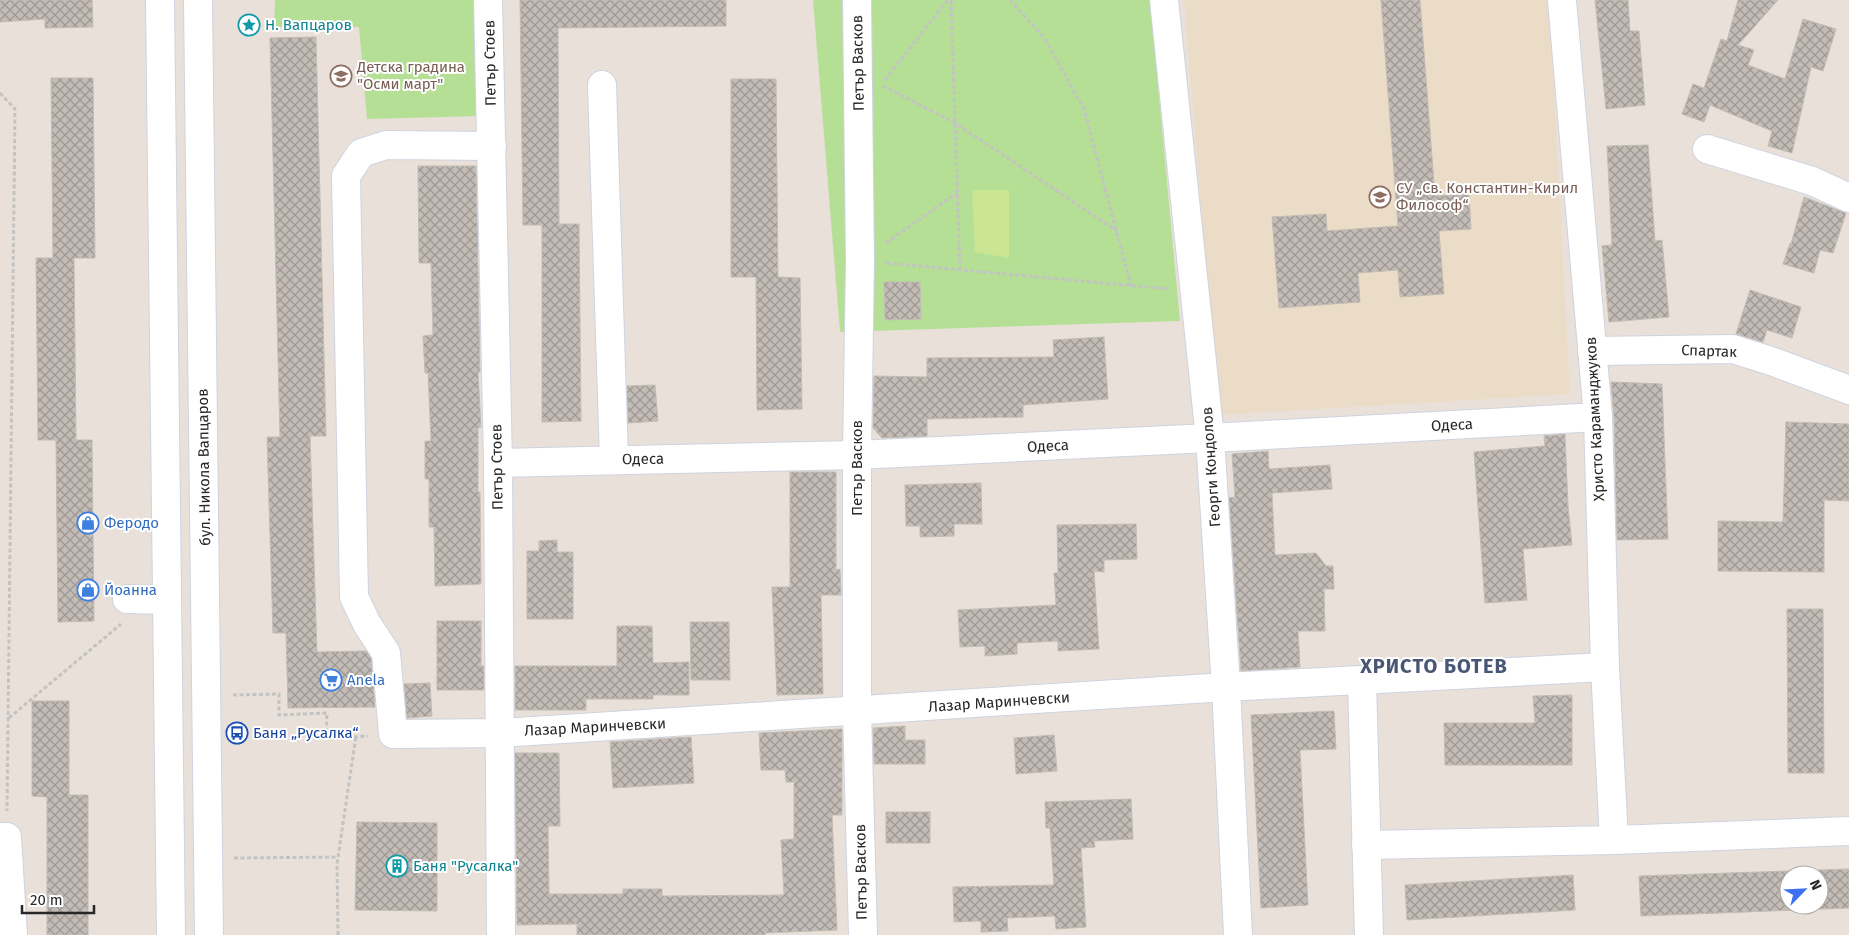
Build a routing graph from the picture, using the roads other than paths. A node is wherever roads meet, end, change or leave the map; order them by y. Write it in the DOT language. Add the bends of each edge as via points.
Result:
graph roads {
  1 [pos="160,0"];
  2 [pos="198,0"];
  3 [pos="488,0"];
  4 [pos="858,0"];
  5 [pos="1164,0"];
  6 [pos="1562,0"];
  7 [pos="602,85"];
  8 [pos="492,146"];
  9 [pos="1707,149"];
  10 [pos="1849,198"];
  11 [pos="1592,351"];
  12 [pos="1849,390"];
  13 [pos="1598,417"];
  14 [pos="1210,438"];
  15 [pos="857,455"];
  16 [pos="614,460"];
  17 [pos="498,463"];
  18 [pos="126,599"];
  19 [pos="167,600"];
  20 [pos="1604,667"];
  21 [pos="1362,680"];
  22 [pos="1226,688"];
  23 [pos="857,711"];
  24 [pos="499,733"];
  25 [pos="1849,832"];
  26 [pos="4,837"];
  27 [pos="1614,840"];
  28 [pos="1366,845"];
  29 [pos="13,935"];
  30 [pos="171,935"];
  31 [pos="209,935"];
  32 [pos="501,935"];
  33 [pos="863,935"];
  34 [pos="1238,935"];
  35 [pos="1369,935"];
  1 -- 19 [label="street"];
  2 -- 31 [label="street, бул. Никола Вапцаров"];
  3 -- 8 [label="street, Петър Стоев"];
  4 -- 15 [label="street, Петър Васков" via="860,261"];
  5 -- 14 [label="street, Георги Кондолов"];
  6 -- 11 [label="street, Христо Караманджуков"];
  7 -- 16 [label="street"];
  8 -- 17 [label="street, Петър Стоев"];
  8 -- 24 [label="street, Лазар Маринчевски" via="386,145 361,153 346,176 354,597 386,653 393,734"];
  9 -- 10 [label="street" via="1812,181"];
  11 -- 12 [label="street, Спартак" via="1733,349"];
  11 -- 13 [label="street, Христо Караманджуков"];
  13 -- 14 [label="street, Одеса"];
  13 -- 20 [label="street, Христо Караманджуков"];
  14 -- 15 [label="street, Одеса"];
  14 -- 22 [label="street, Георги Кондолов"];
  15 -- 16 [label="street, Одеса"];
  15 -- 23 [label="street, Петър Васков"];
  16 -- 17 [label="street, Одеса"];
  17 -- 24 [label="street, Петър Стоев"];
  18 -- 19 [label="street"];
  19 -- 30 [label="street"];
  20 -- 21 [label="street, Лазар Маринчевски"];
  20 -- 27 [label="street, Христо Караманджуков"];
  21 -- 22 [label="street, Лазар Маринчевски"];
  21 -- 28 [label="street"];
  22 -- 23 [label="street, Лазар Маринчевски"];
  22 -- 34 [label="street, Георги Кондолов"];
  23 -- 24 [label="street, Лазар Маринчевски"];
  23 -- 33 [label="street, Петър Васков"];
  24 -- 32 [label="street, Петър Стоев"];
  25 -- 27 [label="street"];
  26 -- 29 [label="street"];
  27 -- 28 [label="street"];
  28 -- 35 [label="street"];
}
